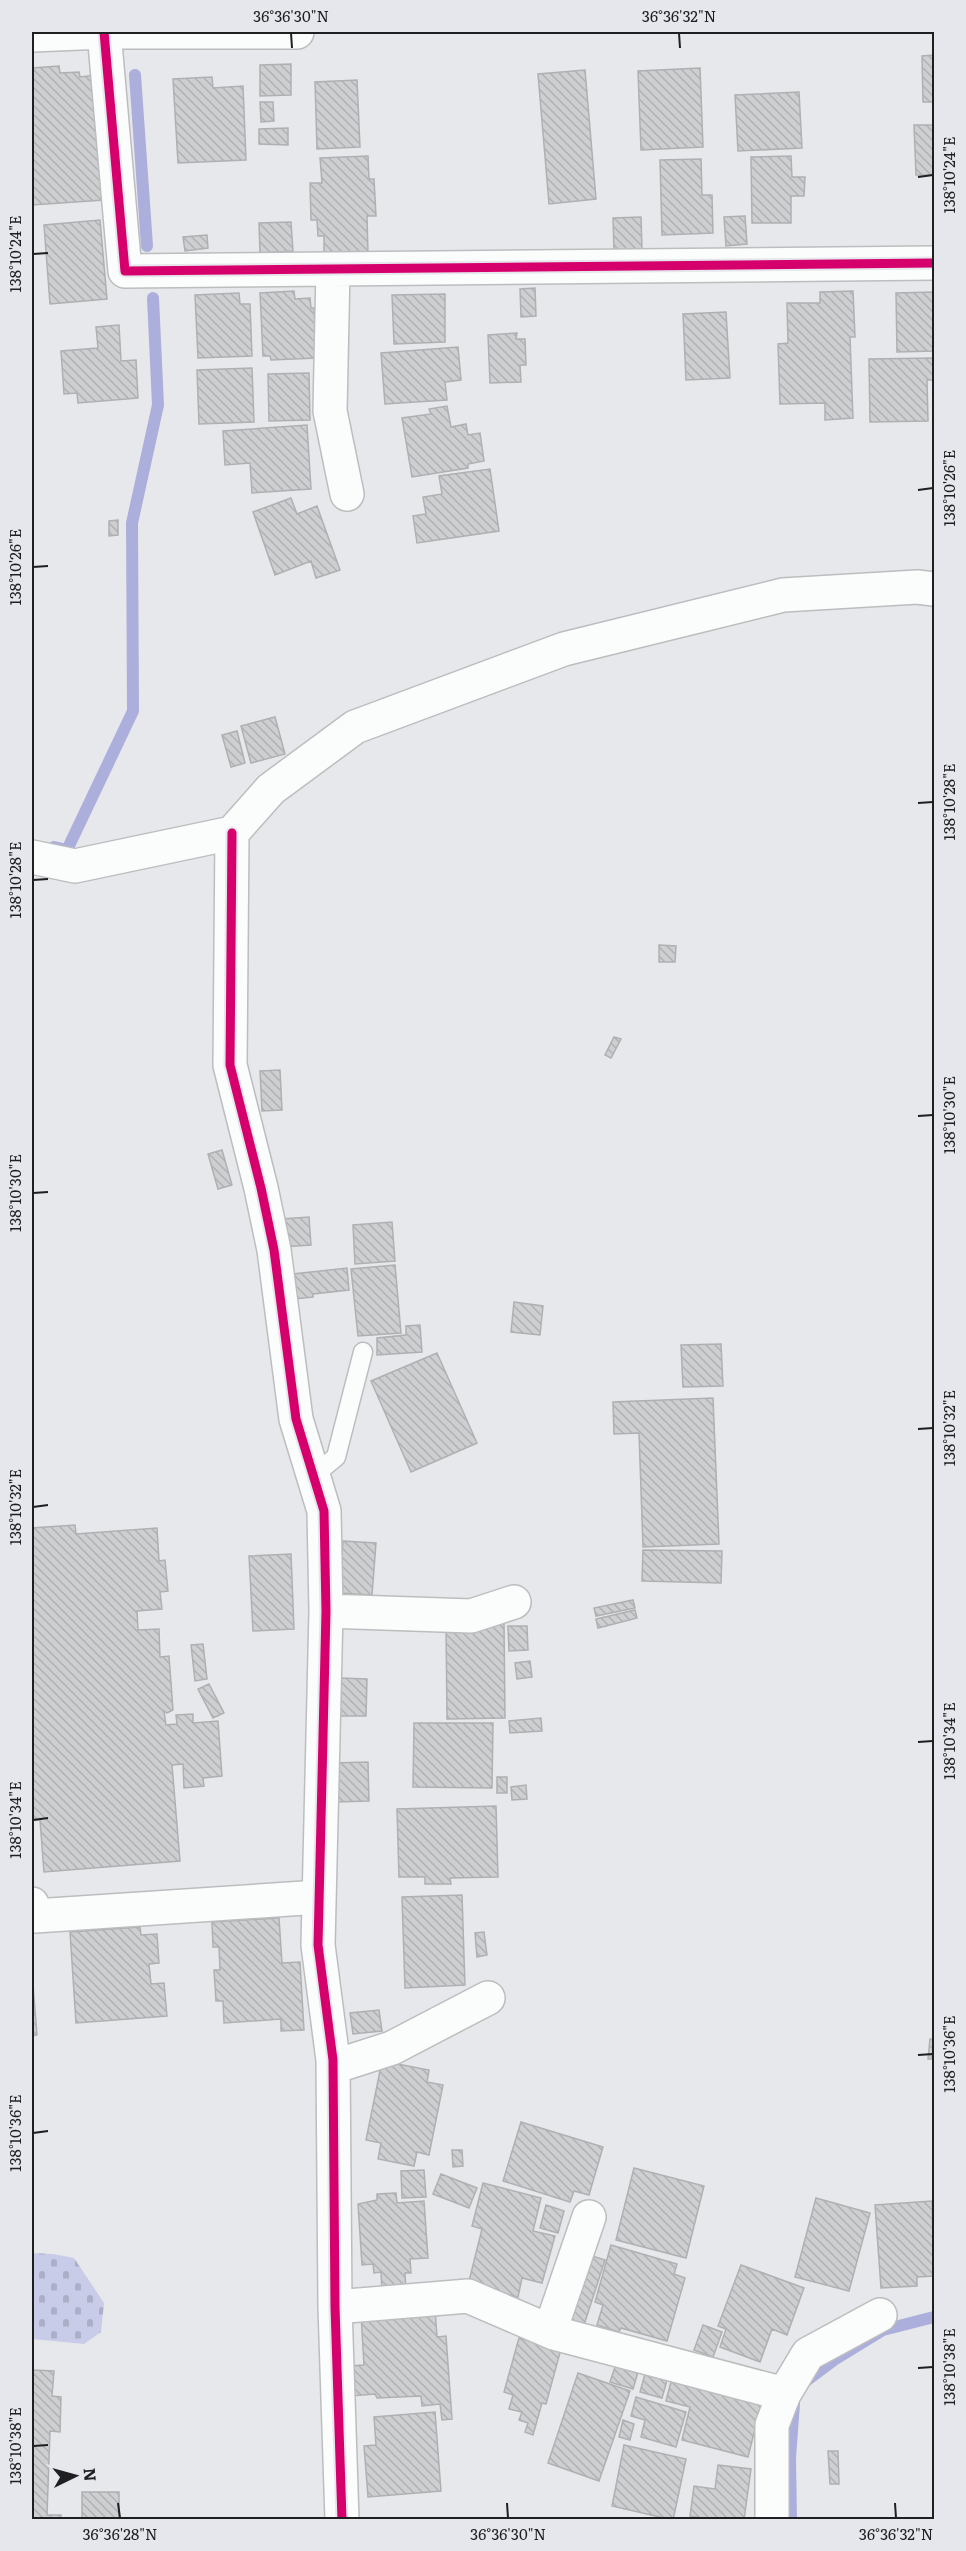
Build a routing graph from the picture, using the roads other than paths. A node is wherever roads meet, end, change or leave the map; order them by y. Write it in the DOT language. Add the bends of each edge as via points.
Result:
graph roads {
  1 [pos="104,32"];
  2 [pos="227,32"];
  3 [pos="297,32"];
  4 [pos="32,35"];
  5 [pos="934,263"];
  6 [pos="333,269"];
  7 [pos="347,494"];
  8 [pos="934,590"];
  9 [pos="232,833"];
  10 [pos="32,857"];
  11 [pos="363,1352"];
  12 [pos="313,1476"];
  13 [pos="514,1602"];
  14 [pos="326,1611"];
  15 [pos="319,1897"];
  16 [pos="32,1904"];
  17 [pos="488,1998"];
  18 [pos="333,2067"];
  19 [pos="589,2217"];
  20 [pos="335,2307"];
  21 [pos="880,2315"];
  22 [pos="550,2331"];
  23 [pos="784,2394"];
  24 [pos="342,2520"];
  25 [pos="772,2520"];
  1 -- 2 [label="street"];
  1 -- 4 [label="street"];
  1 -- 6 [label="street" via="125,271"];
  2 -- 3 [label="street"];
  5 -- 6 [label="street"];
  6 -- 7 [label="street" via="330,411"];
  8 -- 9 [label="street" via="917,587 783,595 564,649 354,727 270,789"];
  9 -- 10 [label="street" via="75,866"];
  9 -- 12 [label="street" via="230,1065 274,1250 296,1419"];
  11 -- 12 [label="lane" via="336,1457"];
  12 -- 14 [label="street" via="324,1511"];
  13 -- 14 [label="street" via="471,1616"];
  14 -- 15 [label="street"];
  15 -- 16 [label="street" via="35,1916"];
  15 -- 18 [label="street" via="318,1945"];
  17 -- 18 [label="street" via="392,2048"];
  18 -- 20 [label="street"];
  19 -- 22 [label="street"];
  20 -- 22 [label="street" via="468,2296"];
  20 -- 24 [label="street"];
  21 -- 23 [label="street" via="808,2354"];
  22 -- 23 [label="street"];
  23 -- 25 [label="street" via="772,2425"];
}
